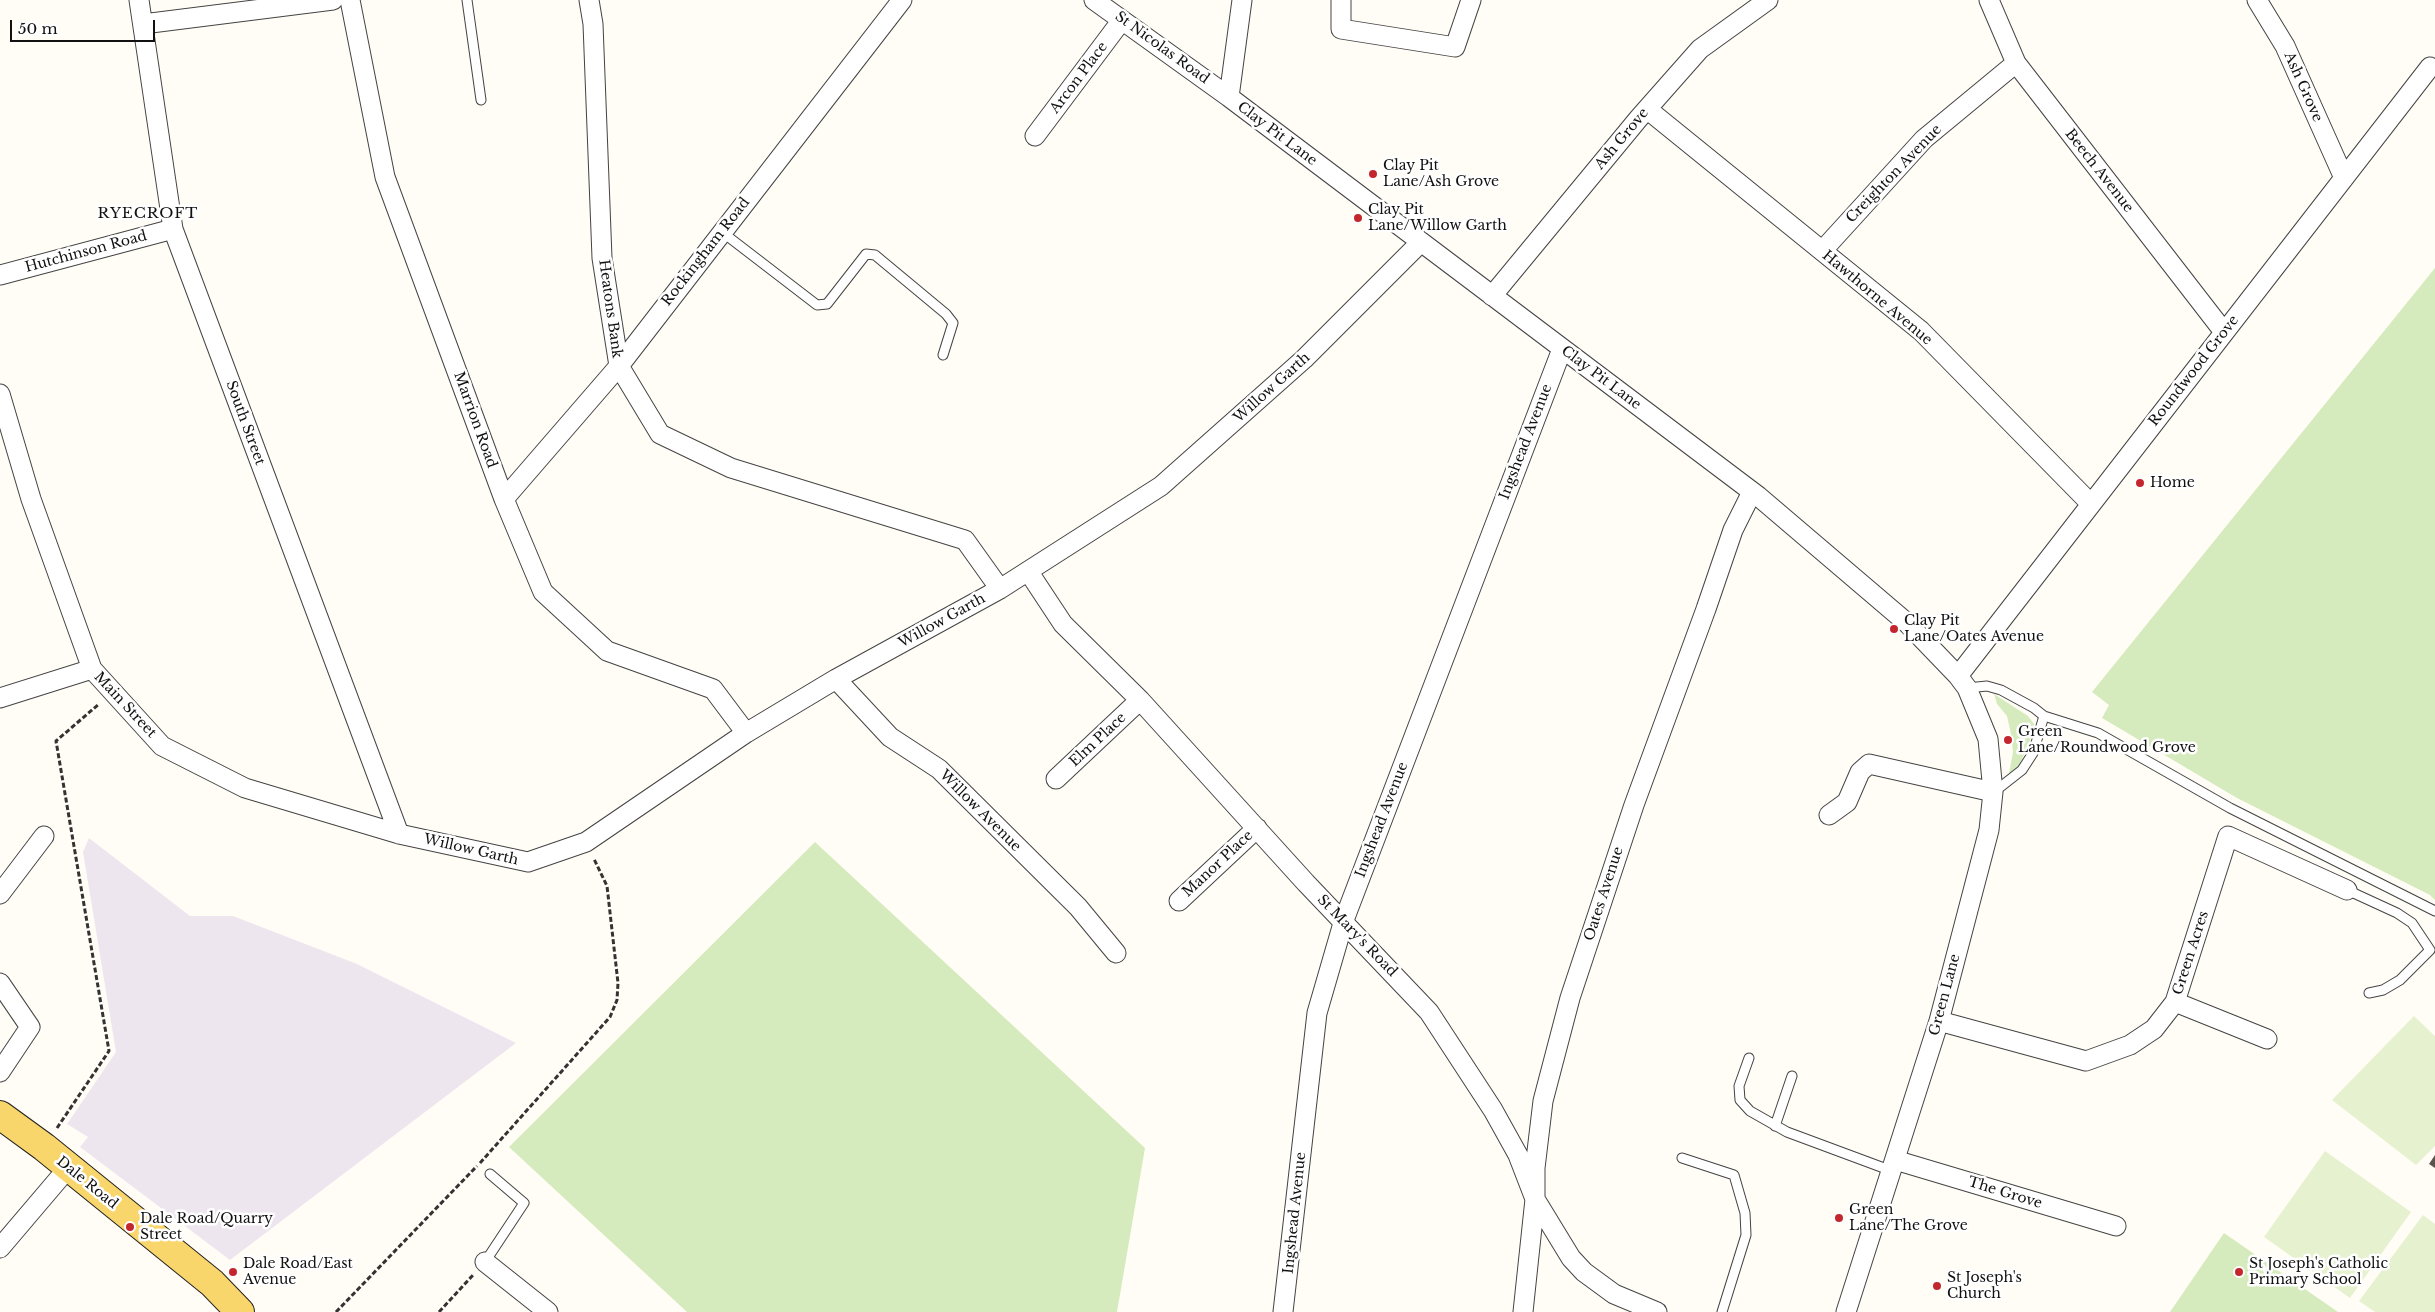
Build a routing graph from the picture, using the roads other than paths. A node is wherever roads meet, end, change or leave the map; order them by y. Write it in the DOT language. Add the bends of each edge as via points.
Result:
graph roads {
  1 [pos="139,0"];
  2 [pos="333,0"];
  3 [pos="350,0"];
  4 [pos="467,0"];
  5 [pos="589,0"];
  6 [pos="902,0"];
  7 [pos="1094,0"];
  8 [pos="1242,0"];
  9 [pos="1341,0"];
  10 [pos="1471,0"];
  11 [pos="1768,0"];
  12 [pos="1989,0"];
  13 [pos="2256,0"];
  14 [pos="1122,20"];
  15 [pos="142,24"];
  16 [pos="2016,63"];
  17 [pos="2430,66"];
  18 [pos="1229,97"];
  19 [pos="481,100"];
  20 [pos="1647,109"];
  21 [pos="1035,136"];
  22 [pos="2344,178"];
  23 [pos="173,229"];
  24 [pos="722,232"];
  25 [pos="1420,242"];
  26 [pos="1822,251"];
  27 [pos="0,275"];
  28 [pos="1492,296"];
  29 [pos="2224,332"];
  30 [pos="1562,349"];
  31 [pos="943,355"];
  32 [pos="618,366"];
  33 [pos="0,394"];
  34 [pos="1752,492"];
  35 [pos="504,499"];
  36 [pos="2091,504"];
  37 [pos="1028,571"];
  38 [pos="1000,589"];
  39 [pos="92,669"];
  40 [pos="836,680"];
  41 [pos="1962,682"];
  42 [pos="0,698"];
  43 [pos="1140,700"];
  44 [pos="2044,716"];
  45 [pos="746,733"];
  46 [pos="1056,779"];
  47 [pos="1993,792"];
  48 [pos="1829,816"];
  49 [pos="1258,828"];
  50 [pos="399,834"];
  51 [pos="44,836"];
  52 [pos="2347,890"];
  53 [pos="0,894"];
  54 [pos="1179,901"];
  55 [pos="2435,911"];
  56 [pos="1344,920"];
  57 [pos="1116,953"];
  58 [pos="0,983"];
  59 [pos="2369,993"];
  60 [pos="2175,1002"];
  61 [pos="1939,1022"];
  62 [pos="2267,1039"];
  63 [pos="1749,1058"];
  64 [pos="0,1072"];
  65 [pos="1792,1076"];
  66 [pos="0,1115"];
  67 [pos="1775,1126"];
  68 [pos="1682,1158"];
  69 [pos="1894,1166"];
  70 [pos="68,1168"];
  71 [pos="490,1174"];
  72 [pos="1535,1199"];
  73 [pos="2116,1226"];
  74 [pos="0,1248"];
  75 [pos="485,1262"];
  76 [pos="240,1312"];
  77 [pos="548,1312"];
  78 [pos="1283,1312"];
  79 [pos="1523,1312"];
  80 [pos="1658,1312"];
  81 [pos="1722,1312"];
  82 [pos="1846,1312"];
  1 -- 15 [label="street, South Street"];
  2 -- 15 [label="street"];
  3 -- 35 [label="street, Marrion Road" via="385,177"];
  4 -- 19 [label="lane"];
  5 -- 32 [label="street, Heatons Bank" via="602,258"];
  6 -- 24 [label="street, Rockingham Road"];
  7 -- 14 [label="street, St Nicolas Road"];
  8 -- 18 [label="street"];
  9 -- 10 [label="street" via="1341,28 1455,47"];
  11 -- 20 [label="street, Ash Grove" via="1700,49"];
  12 -- 16 [label="street, Beech Avenue"];
  13 -- 22 [label="street, Ash Grove" via="2284,46"];
  14 -- 18 [label="street, St Nicolas Road"];
  14 -- 21 [label="street, Arcon Place"];
  15 -- 23 [label="street, South Street"];
  16 -- 26 [label="street, Creighton Avenue" via="1924,139"];
  16 -- 29 [label="street, Beech Avenue"];
  17 -- 22 [label="street, Roundwood Grove"];
  18 -- 25 [label="street, Clay Pit Lane"];
  20 -- 26 [label="street, Hawthorne Avenue"];
  20 -- 28 [label="street, Ash Grove"];
  22 -- 29 [label="street, Roundwood Grove"];
  23 -- 27 [label="street, Hutchinson Road"];
  23 -- 50 [label="street, South Street"];
  24 -- 31 [label="lane" via="817,305 827,304 866,254 875,255 953,323"];
  24 -- 32 [label="street, Rockingham Road"];
  25 -- 28 [label="street, Clay Pit Lane"];
  25 -- 37 [label="street, Willow Garth" via="1304,359 1161,486"];
  26 -- 36 [label="street, Hawthorne Avenue" via="1921,331"];
  28 -- 30 [label="street, Clay Pit Lane"];
  29 -- 36 [label="street, Roundwood Grove"];
  30 -- 34 [label="street, Clay Pit Lane"];
  30 -- 56 [label="street, Ingshead Avenue"];
  32 -- 35 [label="street, Rockingham Road"];
  32 -- 38 [label="street, Heatons Bank" via="660,434 731,468 964,540"];
  33 -- 39 [label="street, Main Street" via="31,499"];
  34 -- 41 [label="street, Clay Pit Lane" via="1906,623"];
  34 -- 72 [label="street, Oates Avenue" via="1733,530 1634,804 1570,998 1544,1101 1535,1168"];
  35 -- 45 [label="street, Marrion Road" via="543,592 607,651 713,689"];
  36 -- 41 [label="street, Roundwood Grove"];
  37 -- 38 [label="street, Willow Garth"];
  37 -- 43 [label="street, St Mary's Road" via="1063,624"];
  38 -- 40 [label="street, Willow Garth"];
  39 -- 42 [label="street"];
  39 -- 50 [label="street, Main Street" via="162,746 245,788"];
  40 -- 45 [label="street, Willow Garth"];
  40 -- 57 [label="street, Willow Avenue" via="890,737 939,770 1078,907"];
  41 -- 44 [label="lane" via="2001,690"];
  41 -- 47 [label="street, Green Lane" via="1988,739"];
  43 -- 46 [label="street, Elm Place"];
  43 -- 49 [label="street, St Mary's Road"];
  44 -- 47 [label="lane" via="2033,753 2022,770"];
  44 -- 55 [label="lane" via="2098,732 2230,808"];
  45 -- 50 [label="street, Willow Garth" via="586,842 528,862"];
  47 -- 48 [label="street" via="1869,764 1860,772 1847,802"];
  47 -- 61 [label="street, Green Lane" via="1989,830"];
  49 -- 54 [label="street, Manor Place"];
  49 -- 56 [label="street, St Mary's Road"];
  51 -- 53 [label="street"];
  52 -- 59 [label="lane" via="2412,923 2430,950 2400,980 2383,990"];
  52 -- 60 [label="street, Green Acres" via="2228,836"];
  56 -- 72 [label="street, St Mary's Road" via="1429,1012 1493,1110 1518,1155"];
  56 -- 78 [label="street, Ingshead Avenue" via="1317,1014"];
  58 -- 64 [label="street" via="30,1027"];
  60 -- 61 [label="street, Green Acres" via="2154,1029 2130,1045 2086,1061"];
  60 -- 62 [label="street"];
  61 -- 69 [label="street, Green Lane"];
  63 -- 67 [label="lane" via="1739,1086 1740,1100 1750,1111"];
  65 -- 67 [label="lane"];
  66 -- 70 [label="main road, Dale Road"];
  67 -- 69 [label="lane" via="1824,1147"];
  68 -- 81 [label="lane" via="1734,1175 1745,1213 1746,1235"];
  69 -- 73 [label="street, The Grove"];
  69 -- 82 [label="street, Green Lane"];
  70 -- 74 [label="street"];
  70 -- 76 [label="main road, Dale Road" via="212,1283"];
  71 -- 75 [label="lane" via="524,1203"];
  72 -- 79 [label="street, Oates Avenue"];
  72 -- 80 [label="street, St Mary's Road" via="1571,1258 1584,1272 1614,1294"];
  75 -- 77 [label="street"];
}
